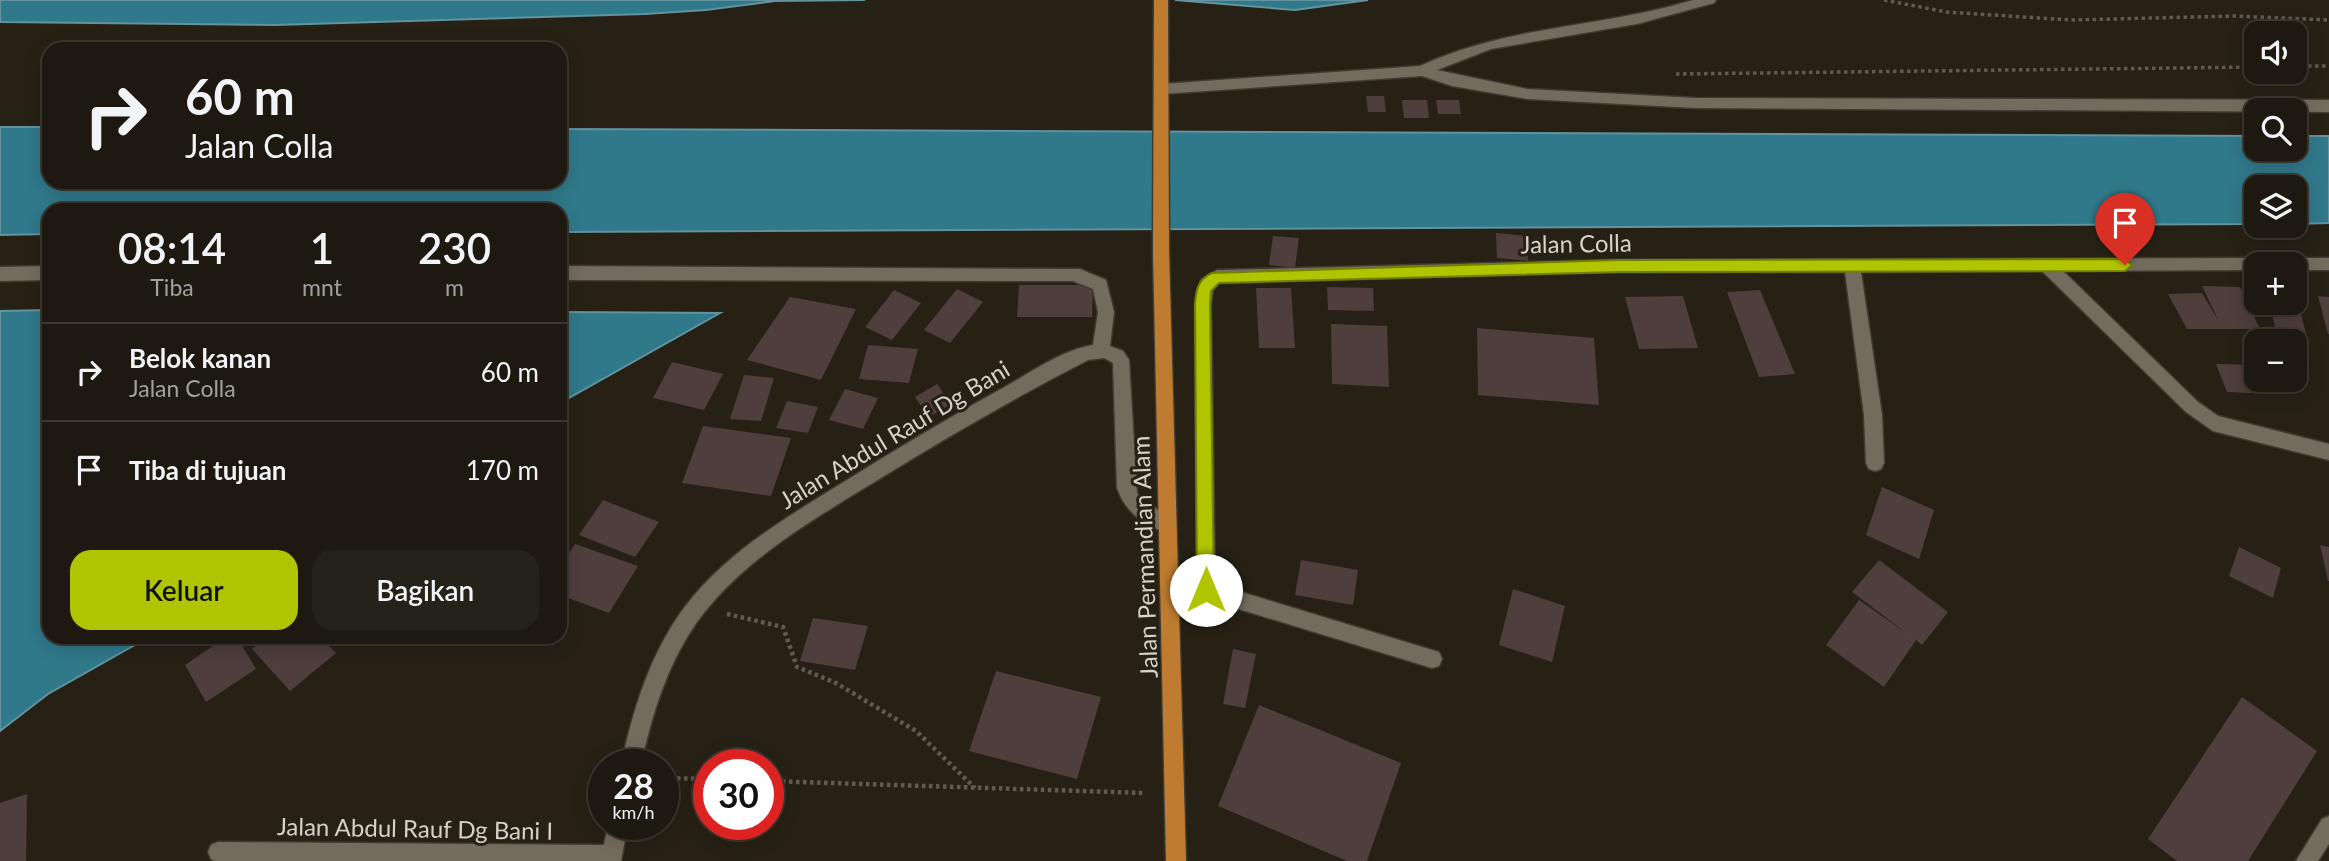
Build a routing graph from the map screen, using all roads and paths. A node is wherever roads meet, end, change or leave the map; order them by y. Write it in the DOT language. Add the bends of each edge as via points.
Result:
graph roads {
  1 [pos="1161,0"];
  2 [pos="1709,0"];
  3 [pos="1884,0"];
  4 [pos="2329,20"];
  5 [pos="2307,66"];
  6 [pos="2329,66"];
  7 [pos="2244,67"];
  8 [pos="1422,71"];
  9 [pos="1669,74"];
  10 [pos="1162,89"];
  11 [pos="2329,106"];
  12 [pos="2244,264"];
  13 [pos="2307,264"];
  14 [pos="2329,264"];
  15 [pos="1852,265"];
  16 [pos="2046,265"];
  17 [pos="42,273"];
  18 [pos="567,273"];
  19 [pos="0,274"];
  20 [pos="1101,350"];
  21 [pos="2329,452"];
  22 [pos="1875,463"];
  23 [pos="1167,526"];
  24 [pos="1206,590"];
  25 [pos="1171,592"];
  26 [pos="697,608"];
  27 [pos="1432,659"];
  28 [pos="635,749"];
  29 [pos="784,782"];
  30 [pos="975,788"];
  31 [pos="1174,794"];
  32 [pos="2329,826"];
  33 [pos="615,840"];
  34 [pos="218,852"];
  35 [pos="611,859"];
  36 [pos="1176,861"];
  37 [pos="2306,861"];
  1 -- 10 [label="main road, Jalan Permandian Alam"];
  2 -- 8 [label="street" via="1632,20 1487,45"];
  3 -- 4 [label="path" via="1946,12 2071,20 2236,16"];
  5 -- 6 [label="path"];
  7 -- 9 [label="path"];
  8 -- 10 [label="street"];
  8 -- 11 [label="street" via="1527,94 1696,103"];
  10 -- 23 [label="main road, Jalan Permandian Alam"];
  12 -- 16 [label="street, Jalan Colla"];
  13 -- 14 [label="street"];
  15 -- 16 [label="street, Jalan Colla"];
  15 -- 22 [label="street" via="1873,415"];
  15 -- 24 [label="street, Jalan Colla" via="1217,277 1204,290 1203,304"];
  16 -- 21 [label="street" via="2213,423"];
  17 -- 19 [label="street"];
  18 -- 20 [label="street" via="1074,274 1100,285 1106,312"];
  20 -- 23 [label="street" via="1113,352 1121,360 1129,500"];
  20 -- 26 [label="street, Jalan Abdul Rauf Dg Bani" via="1076,358 954,422 821,506 737,567"];
  23 -- 25 [label="main road, Jalan Permandian Alam"];
  24 -- 25 [label="street"];
  24 -- 27 [label="street"];
  25 -- 31 [label="main road, Jalan Permandian Alam"];
  26 -- 28 [label="street, Jalan Abdul Rauf Dg Bani" via="663,659"];
  26 -- 30 [label="path" via="783,627 797,667 836,683 916,731"];
  29 -- 30 [label="path"];
  30 -- 31 [label="path"];
  31 -- 36 [label="main road, Jalan Permandian Alam"];
  32 -- 37 [label="street"];
  33 -- 35 [label="street"];
  34 -- 35 [label="street, Jalan Abdul Rauf Dg Bani I"];
}
